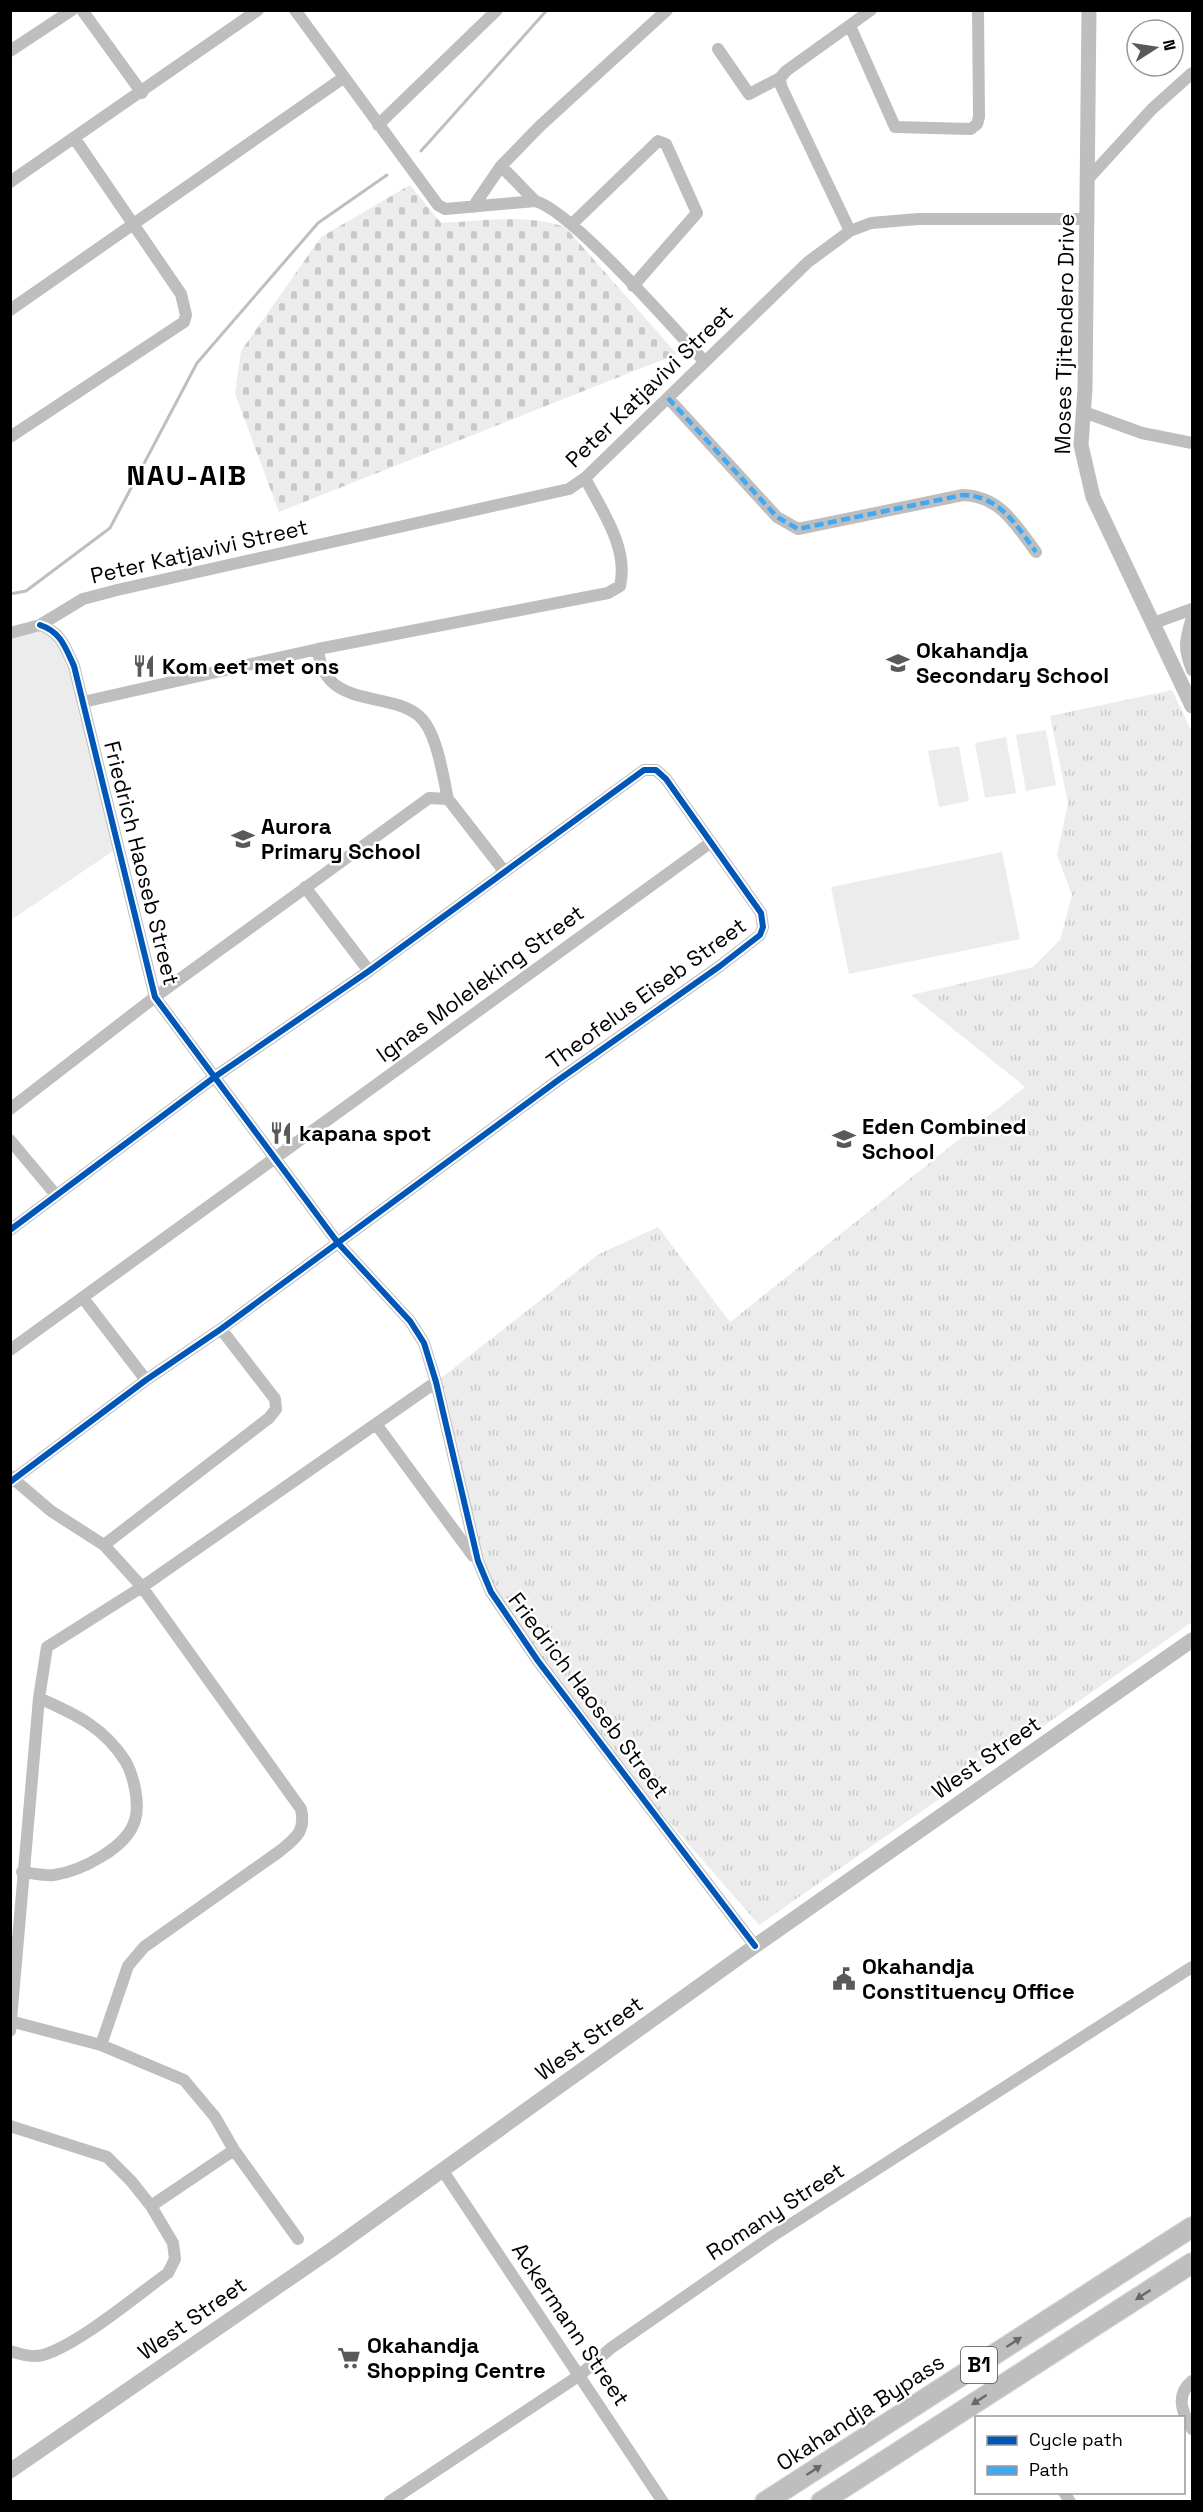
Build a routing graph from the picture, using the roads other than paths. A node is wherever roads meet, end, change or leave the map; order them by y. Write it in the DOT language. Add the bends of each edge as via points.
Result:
graph roads {
  1 [pos="72,10"];
  2 [pos="82,10"];
  3 [pos="258,10"];
  4 [pos="295,10"];
  5 [pos="497,10"];
  6 [pos="667,10"];
  7 [pos="871,10"];
  8 [pos="978,10"];
  9 [pos="1089,10"];
  10 [pos="850,26"];
  11 [pos="718,49"];
  12 [pos="10,51"];
  13 [pos="1192,73"];
  14 [pos="343,78"];
  15 [pos="780,78"];
  16 [pos="141,93"];
  17 [pos="378,125"];
  18 [pos="75,139"];
  19 [pos="501,166"];
  20 [pos="1088,180"];
  21 [pos="10,182"];
  22 [pos="535,201"];
  23 [pos="473,207"];
  24 [pos="1088,219"];
  25 [pos="572,224"];
  26 [pos="134,225"];
  27 [pos="850,231"];
  28 [pos="633,286"];
  29 [pos="10,310"];
  30 [pos="705,362"];
  31 [pos="668,398"];
  32 [pos="1084,412"];
  33 [pos="10,437"];
  34 [pos="1192,443"];
  35 [pos="585,478"];
  36 [pos="1036,552"];
  37 [pos="1192,609"];
  38 [pos="1192,617"];
  39 [pos="1154,623"];
  40 [pos="40,625"];
  41 [pos="10,633"];
  42 [pos="318,649"];
  43 [pos="1192,670"];
  44 [pos="83,702"];
  45 [pos="1192,706"];
  46 [pos="447,799"];
  47 [pos="710,843"];
  48 [pos="504,871"];
  49 [pos="305,888"];
  50 [pos="369,970"];
  51 [pos="155,997"];
  52 [pos="216,1076"];
  53 [pos="10,1109"];
  54 [pos="10,1140"];
  55 [pos="275,1157"];
  56 [pos="56,1195"];
  57 [pos="10,1230"];
  58 [pos="338,1243"];
  59 [pos="83,1298"];
  60 [pos="221,1329"];
  61 [pos="10,1350"];
  62 [pos="146,1380"];
  63 [pos="436,1382"];
  64 [pos="376,1424"];
  65 [pos="12,1480"];
  66 [pos="104,1545"];
  67 [pos="477,1561"];
  68 [pos="142,1587"];
  69 [pos="1192,1640"];
  70 [pos="39,1698"];
  71 [pos="22,1872"];
  72 [pos="755,1946"];
  73 [pos="1192,1967"];
  74 [pos="11,2025"];
  75 [pos="101,2045"];
  76 [pos="10,2126"];
  77 [pos="234,2150"];
  78 [pos="443,2171"];
  79 [pos="151,2206"];
  80 [pos="1192,2227"];
  81 [pos="298,2239"];
  82 [pos="1192,2263"];
  83 [pos="10,2351"];
  84 [pos="580,2375"];
  85 [pos="1191,2382"];
  86 [pos="1192,2429"];
  87 [pos="10,2471"];
  88 [pos="389,2502"];
  89 [pos="663,2502"];
  90 [pos="765,2502"];
  91 [pos="821,2502"];
  1 -- 12 [label="street"];
  2 -- 16 [label="street"];
  3 -- 16 [label="street"];
  4 -- 14 [label="street"];
  5 -- 17 [label="street"];
  6 -- 19 [label="street"];
  7 -- 10 [label="street"];
  8 -- 10 [label="street" via="979,117 970,129 895,127"];
  9 -- 20 [label="street, Moses Tjitendero Drive"];
  10 -- 15 [label="street"];
  11 -- 15 [label="street" via="749,94"];
  13 -- 20 [label="street" via="1152,109"];
  14 -- 17 [label="street"];
  14 -- 26 [label="street"];
  15 -- 27 [label="street"];
  16 -- 18 [label="street"];
  17 -- 23 [label="street" via="438,205 445,209"];
  18 -- 21 [label="street"];
  18 -- 26 [label="street"];
  19 -- 22 [label="street"];
  19 -- 23 [label="street"];
  20 -- 24 [label="street, Moses Tjitendero Drive"];
  22 -- 23 [label="street"];
  22 -- 25 [label="street" via="544,203"];
  24 -- 27 [label="street, Peter Katjavivi Street" via="918,219 871,223"];
  24 -- 32 [label="street, Moses Tjitendero Drive"];
  25 -- 28 [label="street"];
  25 -- 28 [label="street" via="658,141 666,144 697,213"];
  26 -- 29 [label="street"];
  26 -- 33 [label="street" via="181,294 184,322"];
  27 -- 30 [label="street, Peter Katjavivi Street" via="808,262"];
  28 -- 30 [label="street"];
  30 -- 31 [label="street, Peter Katjavivi Street"];
  31 -- 35 [label="street, Peter Katjavivi Street"];
  31 -- 36 [label="street" via="790,527 798,529 973,495 988,499 1007,513"];
  32 -- 34 [label="street" via="1142,434"];
  32 -- 39 [label="street, Moses Tjitendero Drive" via="1081,445 1093,497"];
  35 -- 40 [label="street, Peter Katjavivi Street" via="569,489 549,495 83,599"];
  35 -- 42 [label="street" via="622,555 620,586 608,593"];
  37 -- 39 [label="street"];
  38 -- 43 [label="street" via="1185,642"];
  39 -- 45 [label="street, Moses Tjitendero Drive"];
  40 -- 41 [label="street, Peter Katjavivi Street"];
  40 -- 44 [label="street, Friedrich Haoseb Street" via="61,637 74,666"];
  42 -- 44 [label="street"];
  42 -- 46 [label="street" via="328,676 345,692 409,710 427,724"];
  44 -- 51 [label="street, Friedrich Haoseb Street"];
  46 -- 48 [label="street"];
  46 -- 49 [label="street" via="429,798"];
  47 -- 48 [label="street, Theofelus Eiseb Street" via="666,779 656,770 644,770"];
  47 -- 55 [label="street, Ignas Moleleking Street"];
  47 -- 58 [label="street, Theofelus Eiseb Street" via="761,913 760,935"];
  48 -- 50 [label="street, Theofelus Eiseb Street"];
  49 -- 50 [label="street"];
  49 -- 51 [label="street"];
  50 -- 52 [label="street, Theofelus Eiseb Street"];
  51 -- 52 [label="street, Friedrich Haoseb Street"];
  51 -- 53 [label="street"];
  52 -- 55 [label="street, Friedrich Haoseb Street"];
  52 -- 56 [label="street, Theofelus Eiseb Street"];
  54 -- 56 [label="street"];
  55 -- 58 [label="street, Friedrich Haoseb Street"];
  55 -- 59 [label="street, Ignas Moleleking Street"];
  56 -- 57 [label="street, Theofelus Eiseb Street"];
  58 -- 60 [label="street"];
  58 -- 63 [label="street, Friedrich Haoseb Street" via="410,1321 424,1343"];
  59 -- 61 [label="street, Ignas Moleleking Street"];
  59 -- 62 [label="street"];
  60 -- 62 [label="street"];
  60 -- 66 [label="street" via="275,1400 276,1409"];
  62 -- 65 [label="street"];
  63 -- 64 [label="street"];
  63 -- 67 [label="street, Friedrich Haoseb Street"];
  64 -- 67 [label="street"];
  64 -- 68 [label="street"];
  65 -- 66 [label="street"];
  66 -- 68 [label="street"];
  67 -- 72 [label="street, Friedrich Haoseb Street" via="491,1592 538,1661"];
  68 -- 70 [label="street" via="47,1647"];
  68 -- 75 [label="street" via="302,1809 304,1821 300,1834 280,1851 144,1947 128,1966"];
  69 -- 72 [label="street, West Street"];
  70 -- 71 [label="street"];
  70 -- 71 [label="street" via="82,1717 107,1738 126,1763 136,1793 135,1821 118,1845 84,1867 53,1875"];
  71 -- 74 [label="street"];
  72 -- 78 [label="street, West Street"];
  73 -- 84 [label="street, Romany Street" via="771,2237 611,2348"];
  74 -- 75 [label="street"];
  75 -- 77 [label="street" via="184,2080 215,2117"];
  76 -- 79 [label="street" via="107,2157"];
  77 -- 79 [label="street"];
  77 -- 81 [label="street"];
  78 -- 84 [label="street, Ackermann Street"];
  78 -- 87 [label="street, West Street"];
  79 -- 83 [label="street" via="173,2243 175,2259 168,2273 65,2347 40,2356"];
  90 -- 80 [label="highway, Okahandja Bypass / B1, one-way"];
  82 -- 91 [label="highway, B1, one-way"];
  84 -- 88 [label="street, Romany Street"];
  84 -- 89 [label="street, Ackermann Street"];
  85 -- 86 [label="street" via="1181,2402"];
}
